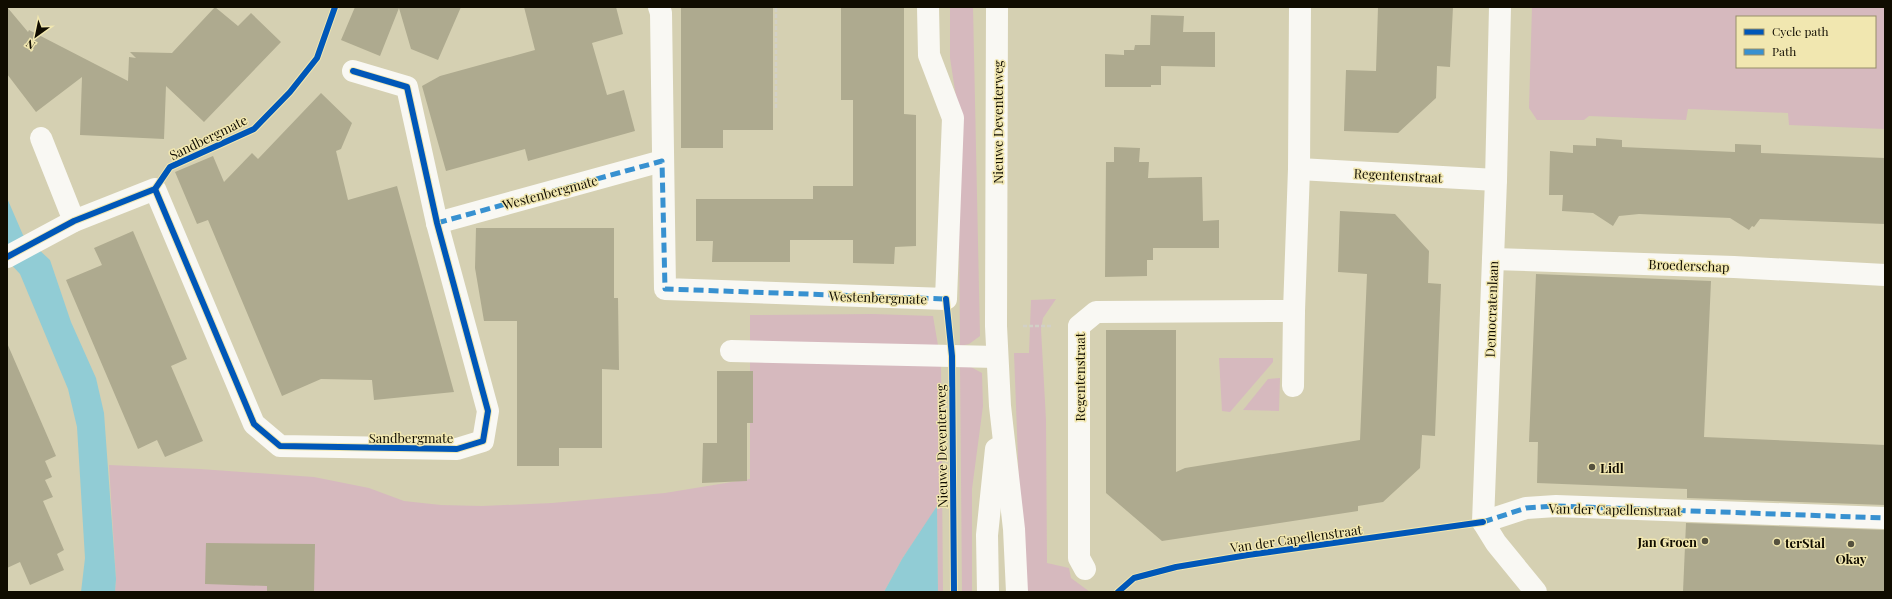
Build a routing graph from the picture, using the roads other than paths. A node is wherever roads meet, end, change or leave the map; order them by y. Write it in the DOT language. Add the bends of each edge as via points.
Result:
graph roads {
  1 [pos="659,7"];
  2 [pos="928,7"];
  3 [pos="997,7"];
  4 [pos="1300,7"];
  5 [pos="1500,7"];
  6 [pos="353,72"];
  7 [pos="41,138"];
  8 [pos="662,161"];
  9 [pos="1299,169"];
  10 [pos="1496,180"];
  11 [pos="74,221"];
  12 [pos="437,223"];
  13 [pos="7,257"];
  14 [pos="1493,259"];
  15 [pos="1885,275"];
  16 [pos="1294,311"];
  17 [pos="731,351"];
  18 [pos="997,357"];
  19 [pos="1293,386"];
  20 [pos="1000,406"];
  21 [pos="1885,518"];
  22 [pos="1483,522"];
  23 [pos="1085,570"];
  24 [pos="988,592"];
  25 [pos="1017,592"];
  26 [pos="1536,592"];
  1 -- 8 [label="street, Westenbergmate"];
  2 -- 8 [label="street, Westenbergmate" via="929,55 953,118 946,299 665,289"];
  3 -- 18 [label="street, Nieuwe Deventerweg"];
  4 -- 9 [label="street"];
  5 -- 10 [label="street, Democratenlaan"];
  6 -- 12 [label="street, Sandbergmate" via="407,87"];
  7 -- 11 [label="street"];
  8 -- 12 [label="street, Westenbergmate"];
  9 -- 10 [label="street, Regentenstraat"];
  9 -- 16 [label="street"];
  10 -- 14 [label="street, Democratenlaan"];
  11 -- 12 [label="street, Sandbergmate" via="155,189 254,424 280,446 457,449 483,441 488,411"];
  11 -- 13 [label="street, Sandbergmate"];
  14 -- 15 [label="street, Broederschap" via="1734,266"];
  14 -- 22 [label="street, Democratenlaan"];
  16 -- 19 [label="street"];
  16 -- 23 [label="street, Regentenstraat" via="1096,312 1079,326 1080,558"];
  17 -- 18 [label="street"];
  18 -- 20 [label="street, Nieuwe Deventerweg"];
  20 -- 24 [label="street, Nieuwe Deventerweg" via="987,535"];
  20 -- 25 [label="street, Nieuwe Deventerweg" via="1014,529"];
  21 -- 22 [label="street, Van der Capellenstraat" via="1556,506 1526,508"];
  22 -- 26 [label="street" via="1496,543"];
}
